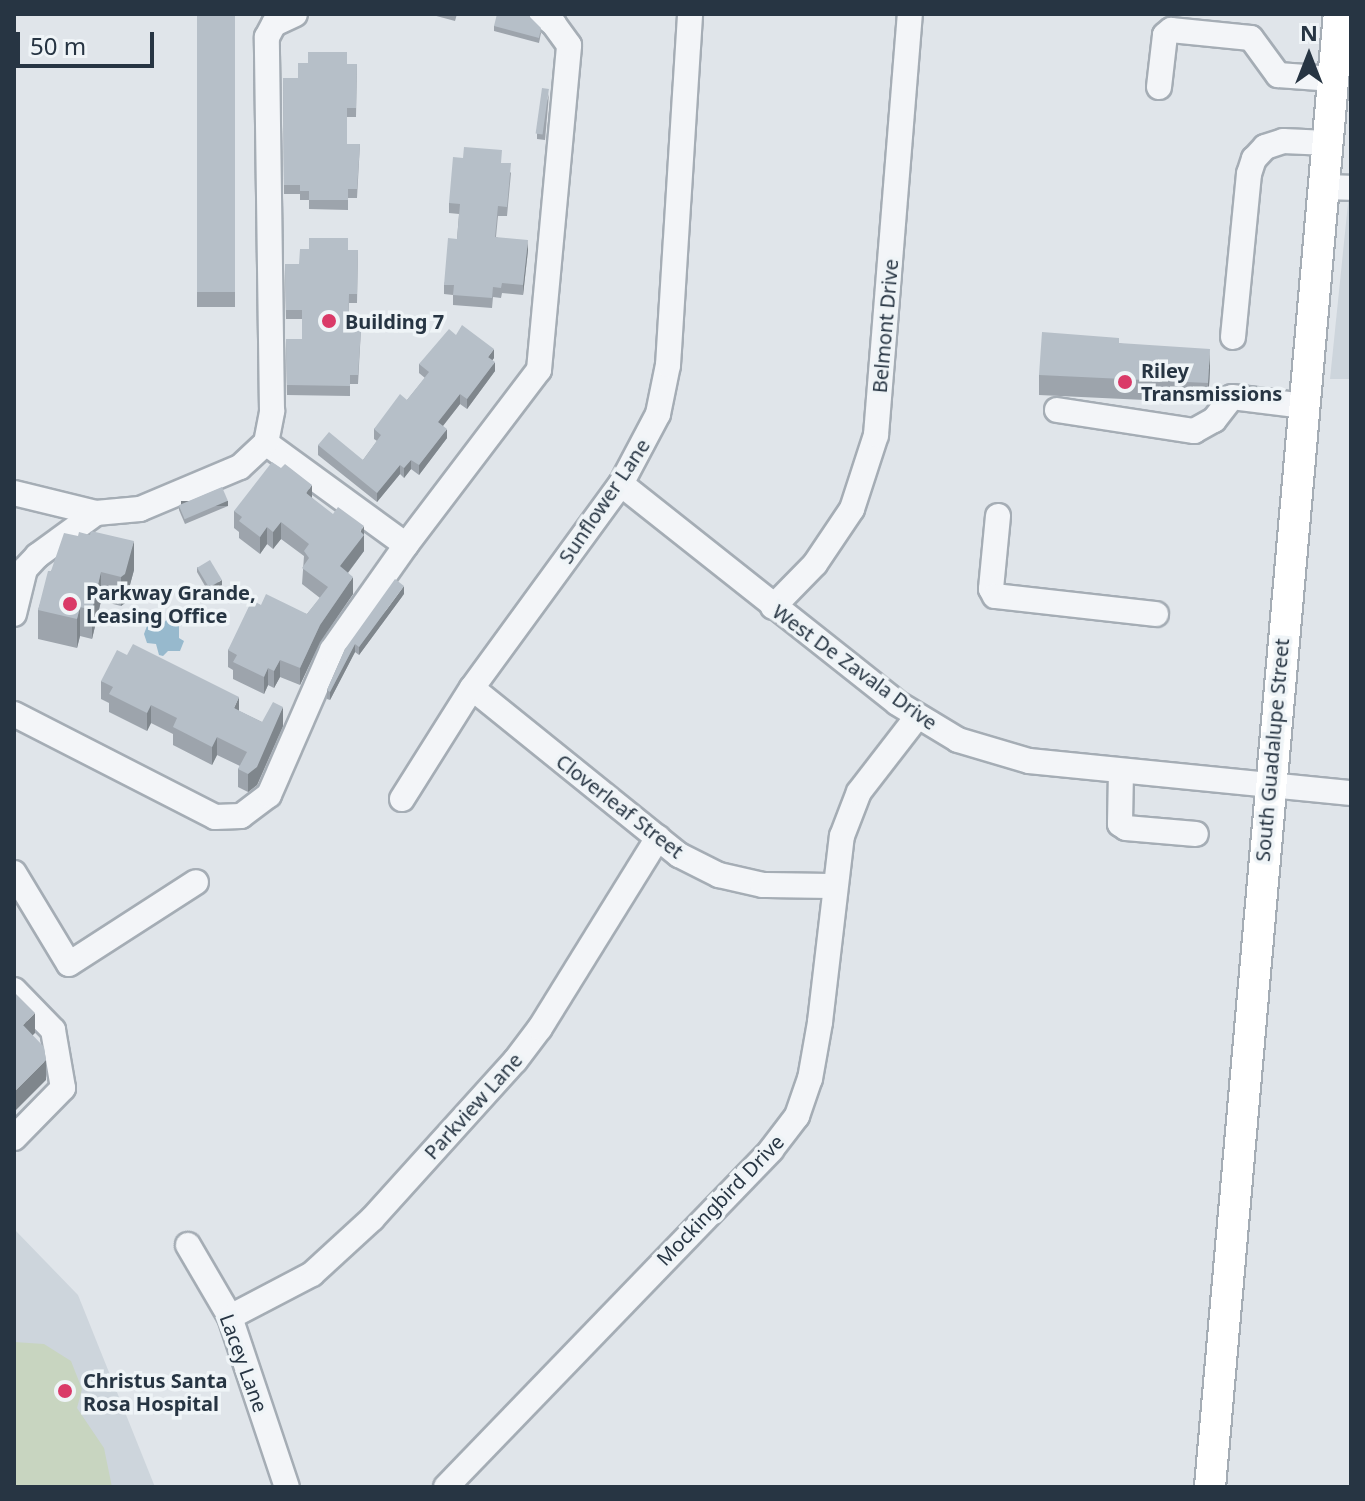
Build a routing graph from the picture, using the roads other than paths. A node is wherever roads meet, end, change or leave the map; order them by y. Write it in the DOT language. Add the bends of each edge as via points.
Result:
graph roads {
  1 [pos="295,14"];
  2 [pos="541,14"];
  3 [pos="690,14"];
  4 [pos="910,14"];
  5 [pos="1339,14"];
  6 [pos="1333,79"];
  7 [pos="1159,87"];
  8 [pos="1328,143"];
  9 [pos="1337,188"];
  10 [pos="1233,337"];
  11 [pos="1304,406"];
  12 [pos="1057,410"];
  13 [pos="266,443"];
  14 [pos="621,484"];
  15 [pos="14,493"];
  16 [pos="96,513"];
  17 [pos="998,516"];
  18 [pos="406,545"];
  19 [pos="773,607"];
  20 [pos="14,614"];
  21 [pos="1156,614"];
  22 [pos="472,688"];
  23 [pos="14,714"];
  24 [pos="917,717"];
  25 [pos="1121,771"];
  26 [pos="1269,786"];
  27 [pos="1351,793"];
  28 [pos="402,799"];
  29 [pos="1196,834"];
  30 [pos="658,838"];
  31 [pos="14,873"];
  32 [pos="196,882"];
  33 [pos="834,886"];
  34 [pos="14,990"];
  35 [pos="14,1138"];
  36 [pos="188,1245"];
  37 [pos="230,1317"];
  38 [pos="287,1487"];
  39 [pos="446,1487"];
  40 [pos="1210,1487"];
  1 -- 13 [label="street" via="274,24 267,37 272,411"];
  2 -- 18 [label="street" via="569,45 539,370"];
  3 -- 14 [label="street, Sunflower Lane" via="668,365 658,414"];
  4 -- 19 [label="street, Belmont Drive" via="876,435 852,509 815,564"];
  5 -- 6 [label="main road, South Guadalupe Street"];
  6 -- 7 [label="street" via="1278,75 1251,38 1171,30 1165,35"];
  6 -- 8 [label="main road, South Guadalupe Street"];
  8 -- 9 [label="main road, South Guadalupe Street"];
  8 -- 10 [label="street" via="1283,141 1265,147 1254,159"];
  9 -- 11 [label="main road, South Guadalupe Street"];
  11 -- 12 [label="street" via="1232,397 1214,420 1194,431"];
  11 -- 26 [label="main road, South Guadalupe Street"];
  13 -- 16 [label="street" via="240,467 140,509"];
  13 -- 18 [label="street"];
  14 -- 19 [label="street, West De Zavala Drive"];
  14 -- 22 [label="street, Sunflower Lane"];
  15 -- 16 [label="street"];
  16 -- 20 [label="street" via="25,569"];
  17 -- 21 [label="street" via="991,589 995,596"];
  18 -- 23 [label="street" via="332,650 269,795 241,816 215,817"];
  19 -- 24 [label="street, West De Zavala Drive"];
  22 -- 28 [label="street, Sunflower Lane"];
  22 -- 30 [label="street, Cloverleaf Street"];
  24 -- 25 [label="street, West De Zavala Drive" via="991,753"];
  24 -- 33 [label="street, Mockingbird Drive" via="859,792"];
  25 -- 26 [label="street, West De Zavala Drive"];
  25 -- 29 [label="street" via="1120,824"];
  26 -- 27 [label="street, West De Zavala Drive"];
  26 -- 40 [label="main road, South Guadalupe Street"];
  30 -- 33 [label="street, Cloverleaf Street" via="719,875 763,885"];
  30 -- 37 [label="street, Parkview Lane" via="515,1061 372,1219 312,1274"];
  31 -- 32 [label="street" via="69,964"];
  33 -- 39 [label="street, Mockingbird Drive" via="820,1022 797,1116 771,1150"];
  34 -- 35 [label="street" via="53,1030 63,1088"];
  36 -- 37 [label="street, Lacey Lane"];
  37 -- 38 [label="street, Lacey Lane"];
}
